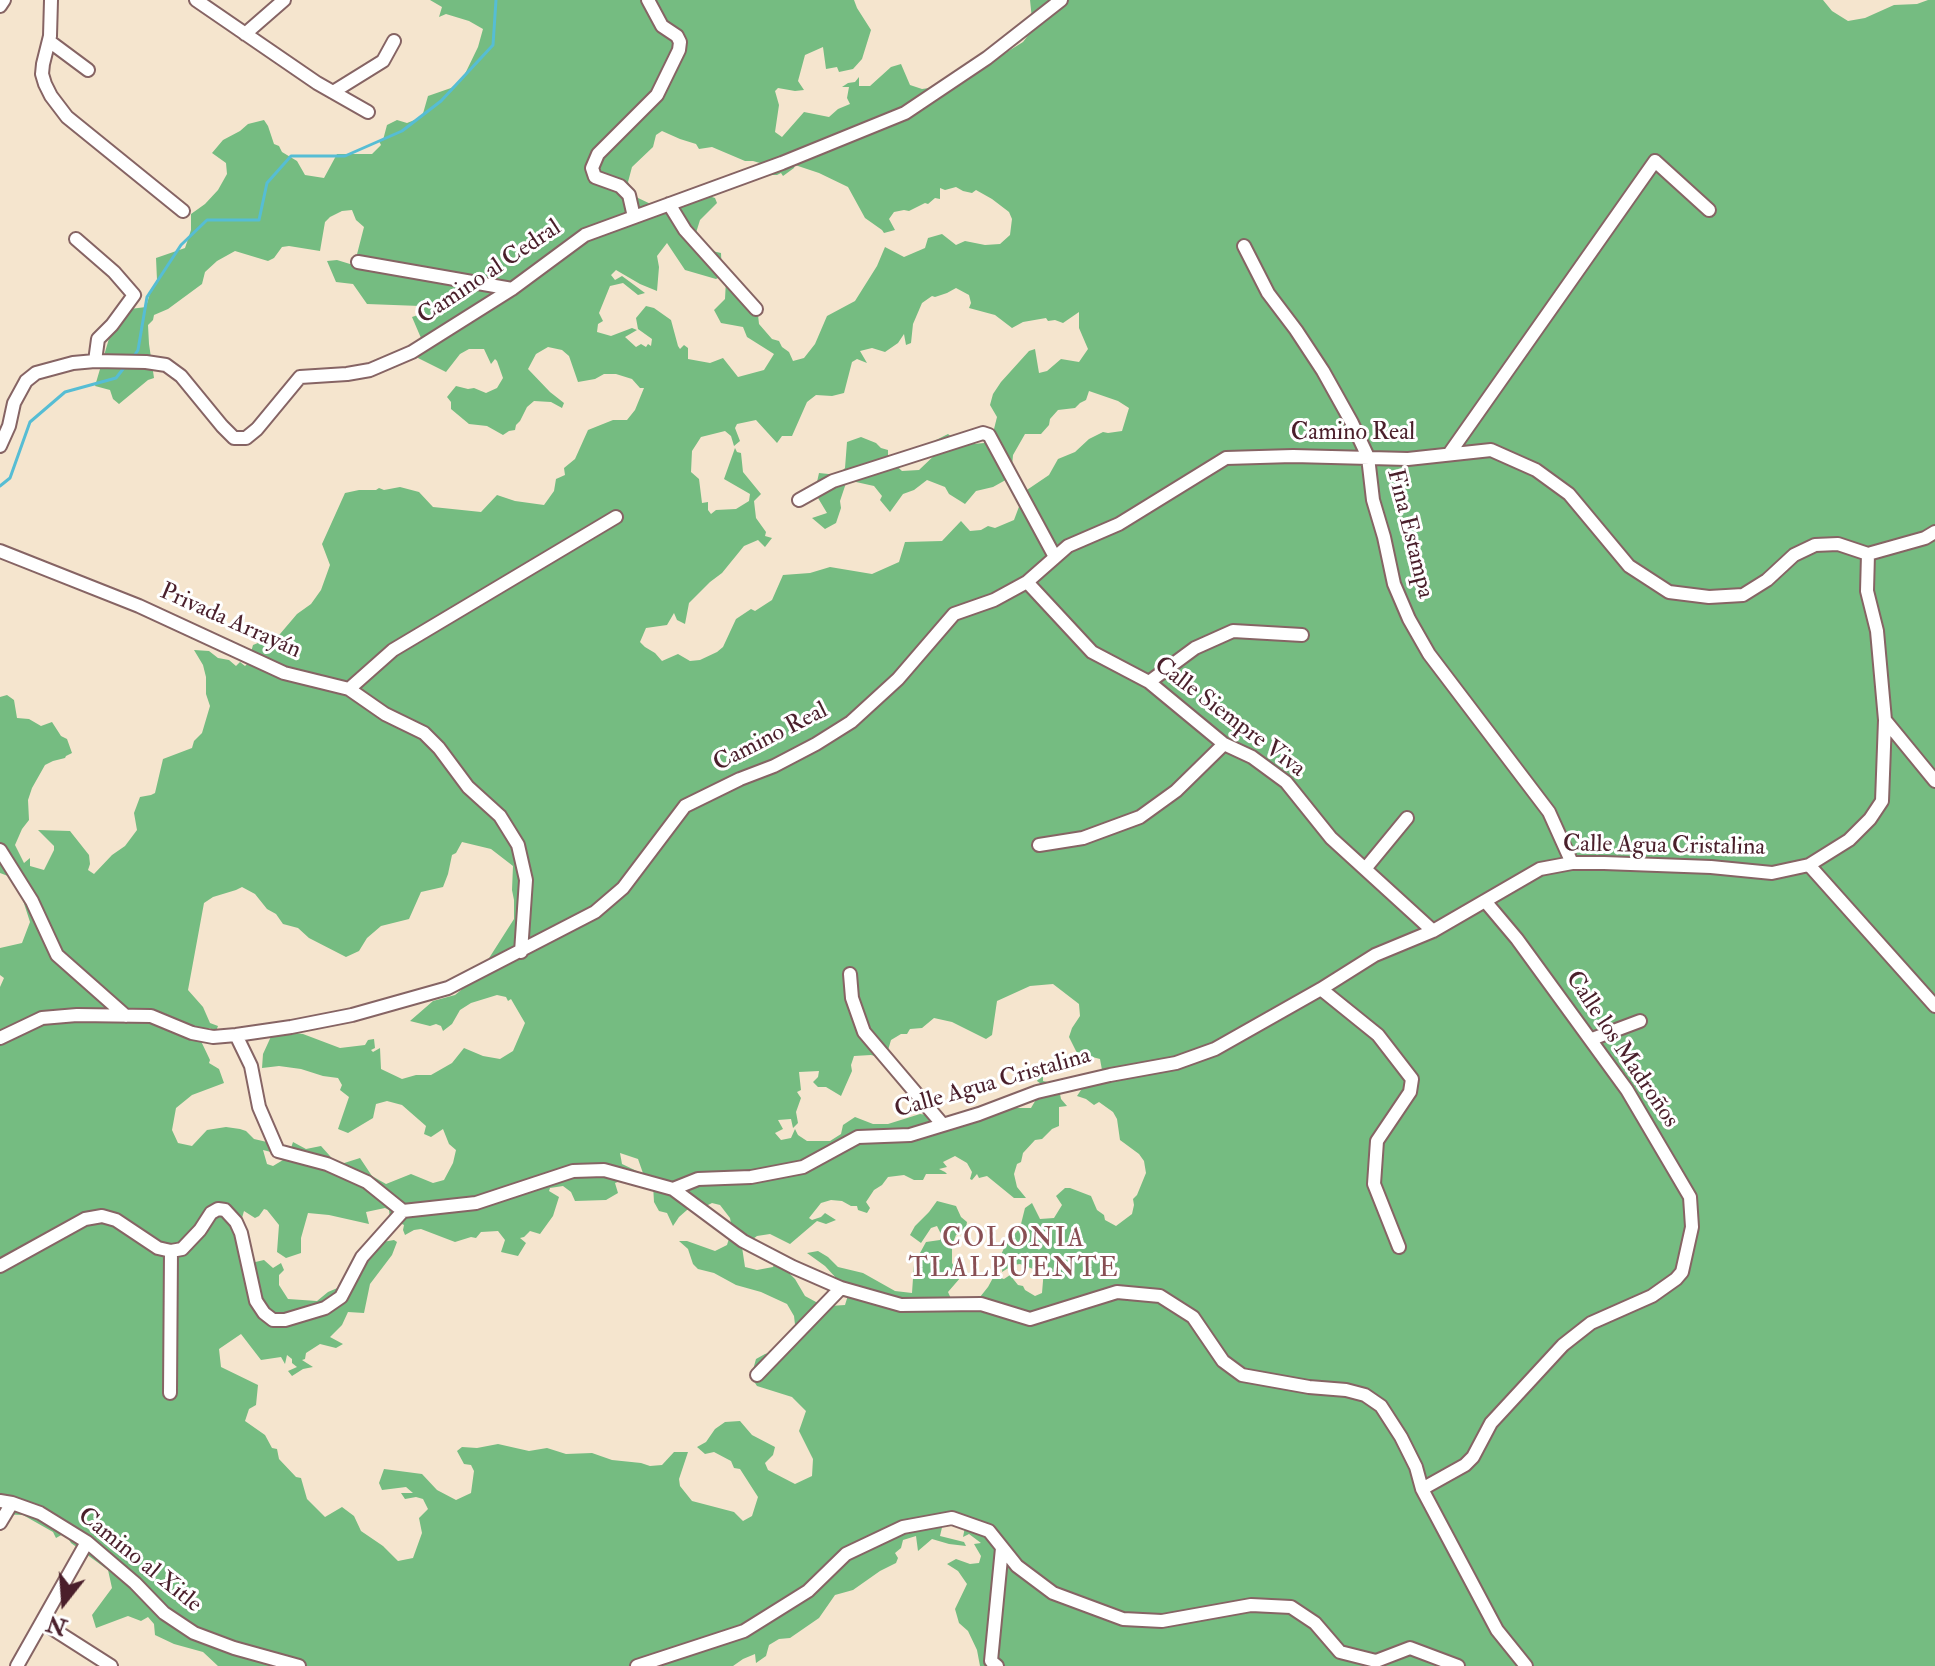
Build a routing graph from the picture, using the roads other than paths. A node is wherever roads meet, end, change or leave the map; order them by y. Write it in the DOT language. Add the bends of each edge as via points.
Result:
graph roads {
  1 [pos="4,0"];
  2 [pos="51,0"];
  3 [pos="196,0"];
  4 [pos="284,0"];
  5 [pos="648,0"];
  6 [pos="1061,0"];
  7 [pos="0,6"];
  8 [pos="245,34"];
  9 [pos="49,41"];
  10 [pos="394,41"];
  11 [pos="88,70"];
  12 [pos="333,92"];
  13 [pos="368,112"];
  14 [pos="669,204"];
  15 [pos="1709,210"];
  16 [pos="183,211"];
  17 [pos="634,217"];
  18 [pos="76,239"];
  19 [pos="1244,246"];
  20 [pos="358,262"];
  21 [pos="512,289"];
  22 [pos="756,309"];
  23 [pos="95,361"];
  24 [pos="0,446"];
  25 [pos="1449,454"];
  26 [pos="1368,457"];
  27 [pos="799,500"];
  28 [pos="616,517"];
  29 [pos="1935,532"];
  30 [pos="0,551"];
  31 [pos="1868,554"];
  32 [pos="1055,557"];
  33 [pos="1027,582"];
  34 [pos="1302,635"];
  35 [pos="1149,682"];
  36 [pos="349,689"];
  37 [pos="1885,720"];
  38 [pos="1224,744"];
  39 [pos="1935,781"];
  40 [pos="1407,818"];
  41 [pos="1039,845"];
  42 [pos="0,850"];
  43 [pos="1572,863"];
  44 [pos="1809,865"];
  45 [pos="1365,869"];
  46 [pos="1485,901"];
  47 [pos="1433,931"];
  48 [pos="521,952"];
  49 [pos="850,974"];
  50 [pos="1321,989"];
  51 [pos="1935,1006"];
  52 [pos="126,1016"];
  53 [pos="1640,1021"];
  54 [pos="236,1035"];
  55 [pos="0,1038"];
  56 [pos="1592,1039"];
  57 [pos="943,1125"];
  58 [pos="673,1189"];
  59 [pos="403,1211"];
  60 [pos="1399,1247"];
  61 [pos="171,1251"];
  62 [pos="0,1266"];
  63 [pos="841,1288"];
  64 [pos="757,1375"];
  65 [pos="170,1393"];
  66 [pos="1422,1489"];
  67 [pos="6,1502"];
  68 [pos="0,1523"];
  69 [pos="87,1542"];
  70 [pos="1002,1548"];
  71 [pos="42,1622"];
  72 [pos="17,1666"];
  73 [pos="111,1666"];
  74 [pos="299,1666"];
  75 [pos="637,1666"];
  76 [pos="997,1666"];
  77 [pos="1458,1666"];
  78 [pos="1526,1666"];
  1 -- 7 [label="street"];
  2 -- 9 [label="street"];
  3 -- 8 [label="street"];
  4 -- 8 [label="street"];
  5 -- 17 [label="street" via="662,26 677,36 679,50 657,95 598,154 592,168 595,177 629,195"];
  6 -- 14 [label="street, Camino al Cedral" via="905,113"];
  8 -- 12 [label="street"];
  9 -- 11 [label="street"];
  9 -- 16 [label="street" via="42,74 67,117"];
  10 -- 12 [label="street" via="383,61"];
  12 -- 13 [label="street"];
  14 -- 17 [label="street, Camino al Cedral"];
  14 -- 22 [label="street" via="685,230"];
  15 -- 25 [label="street" via="1655,161"];
  17 -- 21 [label="street, Camino al Cedral" via="585,235"];
  18 -- 23 [label="street" via="134,295 98,339"];
  19 -- 26 [label="street, Fina Estampa" via="1268,293 1323,371"];
  20 -- 21 [label="street"];
  21 -- 23 [label="street, Camino al Cedral" via="412,352 370,370 300,377 246,438 234,438 176,370 146,362"];
  23 -- 24 [label="street, Camino al Cedral" via="36,373 26,381"];
  25 -- 26 [label="street, Camino Real"];
  25 -- 31 [label="street, Camino Real" via="1491,450 1536,470 1569,494 1629,566 1669,592 1743,595 1815,545 1838,544"];
  26 -- 32 [label="street, Camino Real" via="1226,458"];
  26 -- 43 [label="street, Fina Estampa" via="1394,584 1409,619 1429,654 1549,812"];
  27 -- 32 [label="street" via="833,481 983,433 989,435"];
  28 -- 36 [label="street" via="393,650"];
  29 -- 31 [label="street"];
  30 -- 36 [label="street, Privada Arrayán" via="139,606 284,673"];
  31 -- 37 [label="street, Calle Agua Cristalina" via="1867,591 1877,631"];
  32 -- 33 [label="street, Camino Real"];
  33 -- 35 [label="street, Calle Siempre Viva" via="1092,652"];
  33 -- 48 [label="street, Camino Real" via="954,614 898,679 851,722 774,766 685,806 623,888 595,912"];
  34 -- 35 [label="street" via="1233,631 1195,648"];
  35 -- 38 [label="street, Calle Siempre Viva"];
  36 -- 48 [label="street, Privada Arrayán" via="424,733 468,787 500,816 518,845 526,880"];
  37 -- 39 [label="street"];
  37 -- 44 [label="street, Calle Agua Cristalina" via="1882,801 1849,840"];
  38 -- 41 [label="street" via="1140,817 1083,838"];
  38 -- 45 [label="street, Calle Siempre Viva" via="1286,782 1331,838"];
  40 -- 45 [label="street"];
  42 -- 52 [label="street" via="57,955"];
  43 -- 44 [label="street, Calle Agua Cristalina" via="1772,873"];
  43 -- 46 [label="street, Calle Agua Cristalina" via="1540,869"];
  44 -- 51 [label="street"];
  45 -- 47 [label="street, Calle Siempre Viva"];
  46 -- 47 [label="street, Calle Agua Cristalina"];
  46 -- 56 [label="street, Calle los Madroños"];
  47 -- 50 [label="street, Calle Agua Cristalina" via="1375,955"];
  48 -- 54 [label="street, Camino Real" via="448,988 352,1015"];
  49 -- 57 [label="street" via="864,1032"];
  50 -- 57 [label="street, Calle Agua Cristalina" via="1215,1049 1176,1063 1037,1092"];
  50 -- 60 [label="street" via="1378,1035 1412,1079 1410,1092 1377,1141 1374,1184"];
  52 -- 54 [label="street, Camino Real" via="151,1016 213,1037"];
  52 -- 55 [label="street, Camino Real" via="42,1018"];
  53 -- 56 [label="street"];
  54 -- 59 [label="street" via="278,1151 367,1182"];
  56 -- 66 [label="street, Calle los Madroños" via="1690,1197 1692,1227 1682,1272 1652,1296 1591,1323 1563,1345 1491,1423 1473,1457"];
  57 -- 58 [label="street, Calle Agua Cristalina" via="910,1135 858,1137 803,1167 751,1177 698,1179"];
  58 -- 59 [label="street" via="604,1170 573,1171 476,1203"];
  58 -- 63 [label="street" via="743,1241"];
  59 -- 61 [label="street" via="362,1257 341,1297 325,1308 285,1320 273,1320 256,1301 241,1233 225,1210 211,1213 182,1249"];
  61 -- 62 [label="street" via="102,1216 85,1219"];
  61 -- 65 [label="street"];
  63 -- 64 [label="street"];
  63 -- 66 [label="street" via="901,1305 981,1304 1030,1319 1117,1292 1160,1296 1193,1317 1223,1361 1242,1375 1346,1390 1373,1400 1401,1437"];
  66 -- 78 [label="street" via="1497,1630"];
  67 -- 68 [label="street"];
  67 -- 69 [label="street, Camino al Xitle" via="40,1513"];
  69 -- 71 [label="street"];
  69 -- 74 [label="street, Camino al Xitle" via="164,1613 194,1633"];
  70 -- 75 [label="street" via="989,1531 952,1518 903,1527 846,1554 808,1591 744,1631"];
  70 -- 76 [label="street" via="991,1661"];
  70 -- 77 [label="street" via="1053,1593 1123,1619 1162,1621 1251,1605 1291,1607 1315,1623 1340,1652 1376,1661 1410,1648"];
  71 -- 72 [label="street"];
  71 -- 73 [label="street"];
}
